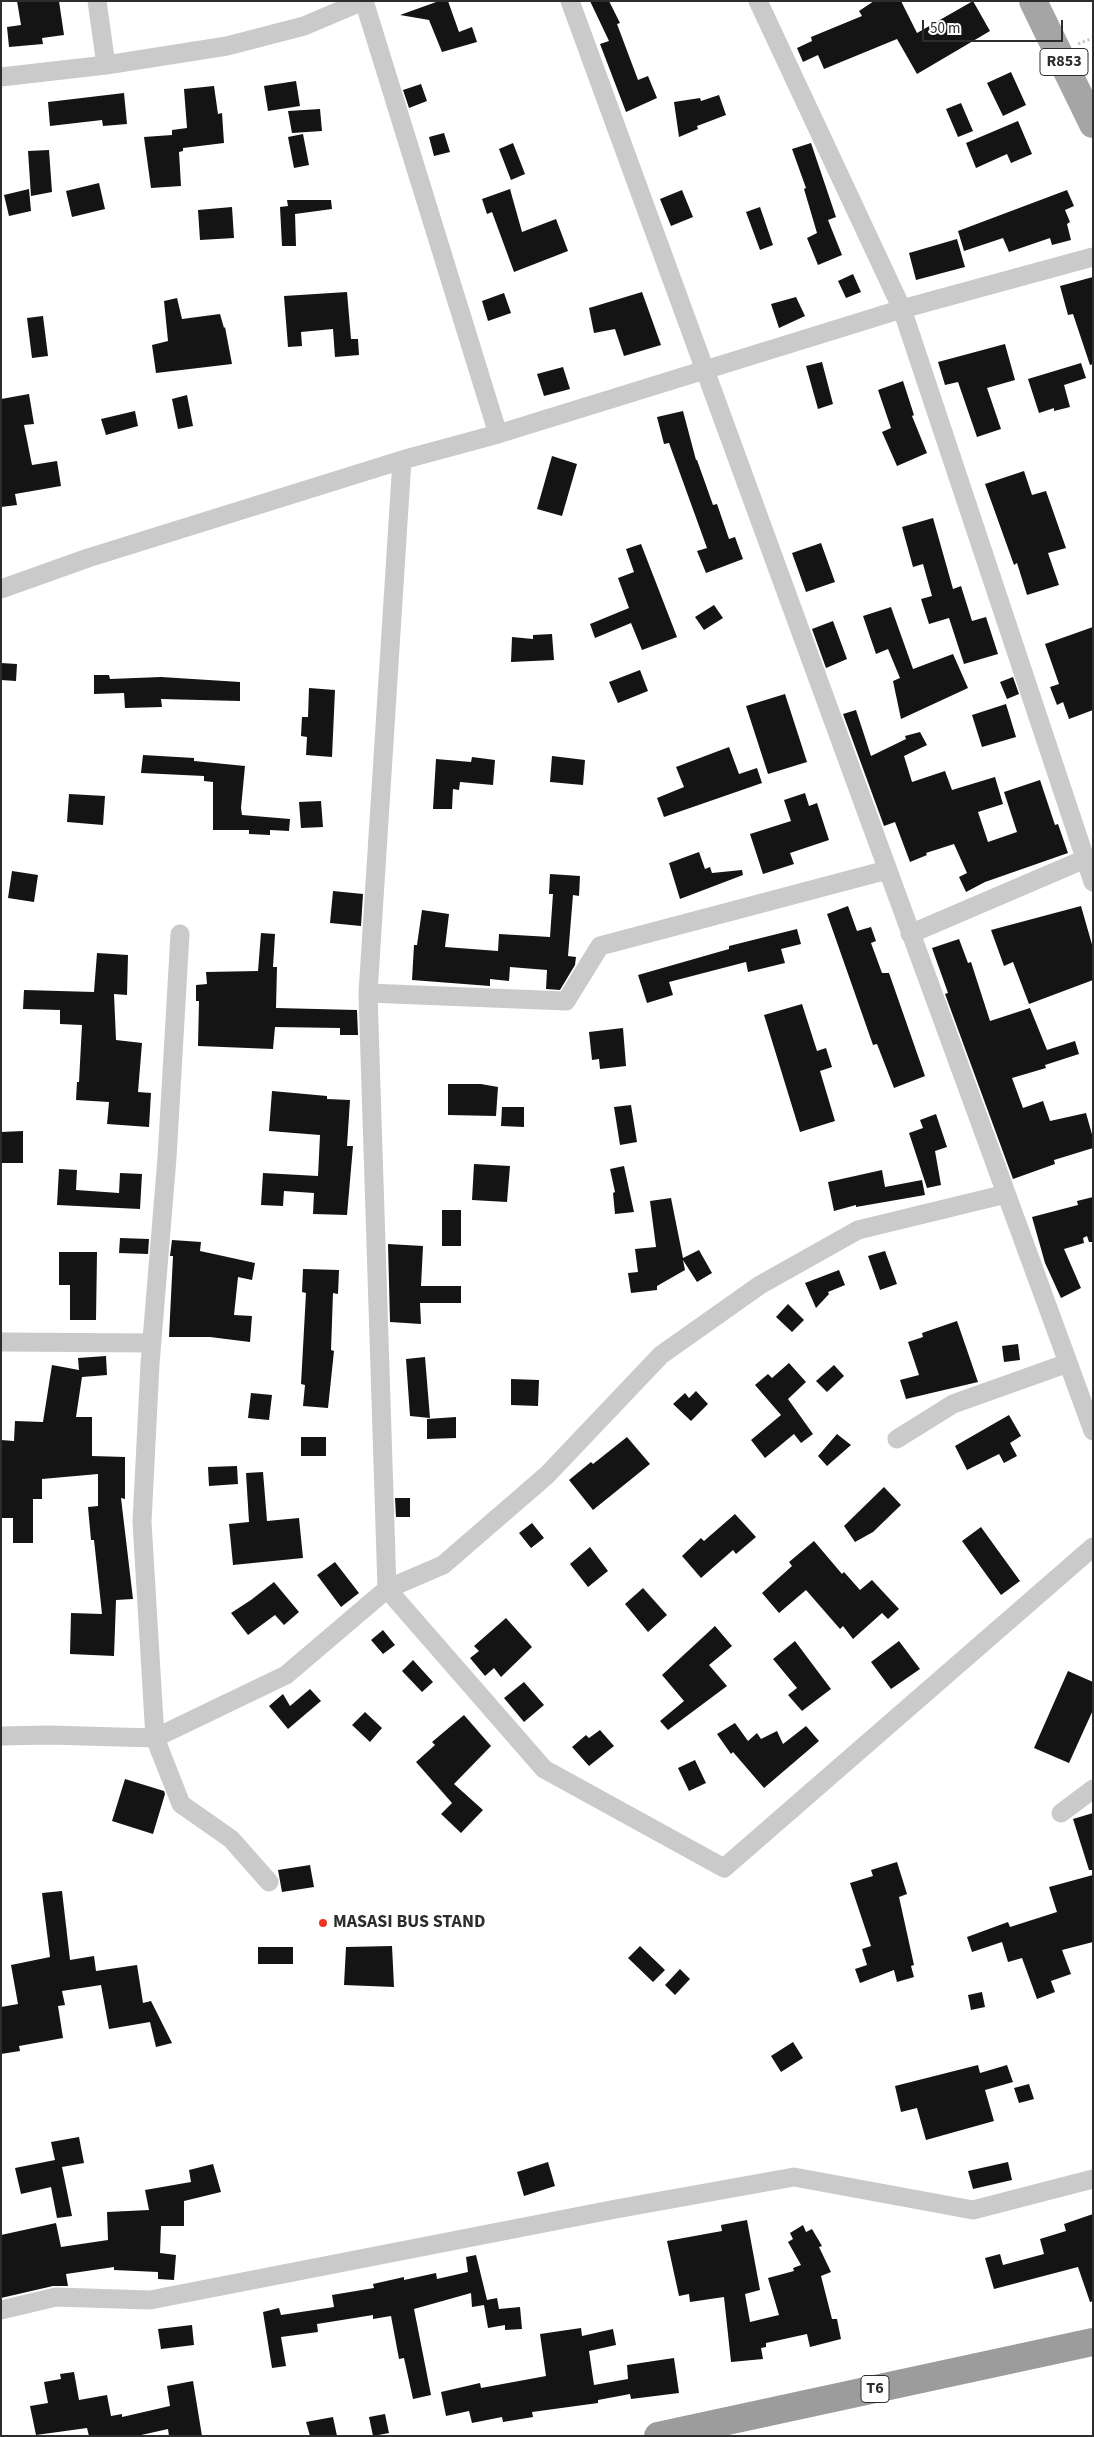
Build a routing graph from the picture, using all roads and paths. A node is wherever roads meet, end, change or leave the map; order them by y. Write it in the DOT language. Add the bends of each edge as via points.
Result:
graph roads {
  1 [pos="97,1"];
  2 [pos="363,1"];
  3 [pos="570,1"];
  4 [pos="758,1"];
  5 [pos="1033,1"];
  6 [pos="106,66"];
  7 [pos="1,77"];
  8 [pos="1093,124"];
  9 [pos="1093,256"];
  10 [pos="902,309"];
  11 [pos="706,370"];
  12 [pos="498,434"];
  13 [pos="402,460"];
  14 [pos="1,589"];
  15 [pos="1085,859"];
  16 [pos="886,870"];
  17 [pos="1093,882"];
  18 [pos="180,934"];
  19 [pos="910,934"];
  20 [pos="368,993"];
  21 [pos="1006,1194"];
  22 [pos="1,1342"];
  23 [pos="151,1343"];
  24 [pos="1068,1363"];
  25 [pos="1093,1431"];
  26 [pos="897,1439"];
  27 [pos="1093,1547"];
  28 [pos="387,1590"];
  29 [pos="1,1736"];
  30 [pos="156,1738"];
  31 [pos="1093,1788"];
  32 [pos="1061,1813"];
  33 [pos="269,1882"];
  34 [pos="1093,2179"];
  35 [pos="1,2310"];
  36 [pos="1093,2342"];
  37 [pos="658,2436"];
  1 -- 6 [label="street"];
  2 -- 6 [label="street" via="304,26 227,46"];
  2 -- 12 [label="street"];
  3 -- 11 [label="street"];
  4 -- 10 [label="street"];
  5 -- 8 [label="main road, R853"];
  6 -- 7 [label="street"];
  9 -- 10 [label="street"];
  10 -- 11 [label="street"];
  10 -- 15 [label="street"];
  11 -- 12 [label="street"];
  11 -- 16 [label="street"];
  12 -- 13 [label="street"];
  13 -- 14 [label="street" via="88,558"];
  13 -- 20 [label="street"];
  15 -- 17 [label="street"];
  15 -- 19 [label="street"];
  16 -- 19 [label="street"];
  16 -- 20 [label="street" via="600,946 566,1001"];
  18 -- 23 [label="street" via="167,1158"];
  19 -- 21 [label="street"];
  20 -- 28 [label="street"];
  21 -- 24 [label="street"];
  21 -- 28 [label="street" via="858,1230 760,1285 661,1354 547,1475 443,1565"];
  22 -- 23 [label="street"];
  23 -- 30 [label="street" via="142,1522"];
  24 -- 25 [label="street"];
  24 -- 26 [label="street" via="953,1404"];
  27 -- 28 [label="street" via="724,1868 544,1769"];
  28 -- 30 [label="street" via="286,1675"];
  29 -- 30 [label="street"];
  30 -- 33 [label="street" via="180,1804 231,1839"];
  31 -- 32 [label="street"];
  34 -- 35 [label="street" via="973,2210 794,2177 150,2300 56,2297"];
  36 -- 37 [label="highway, T6"];
}
